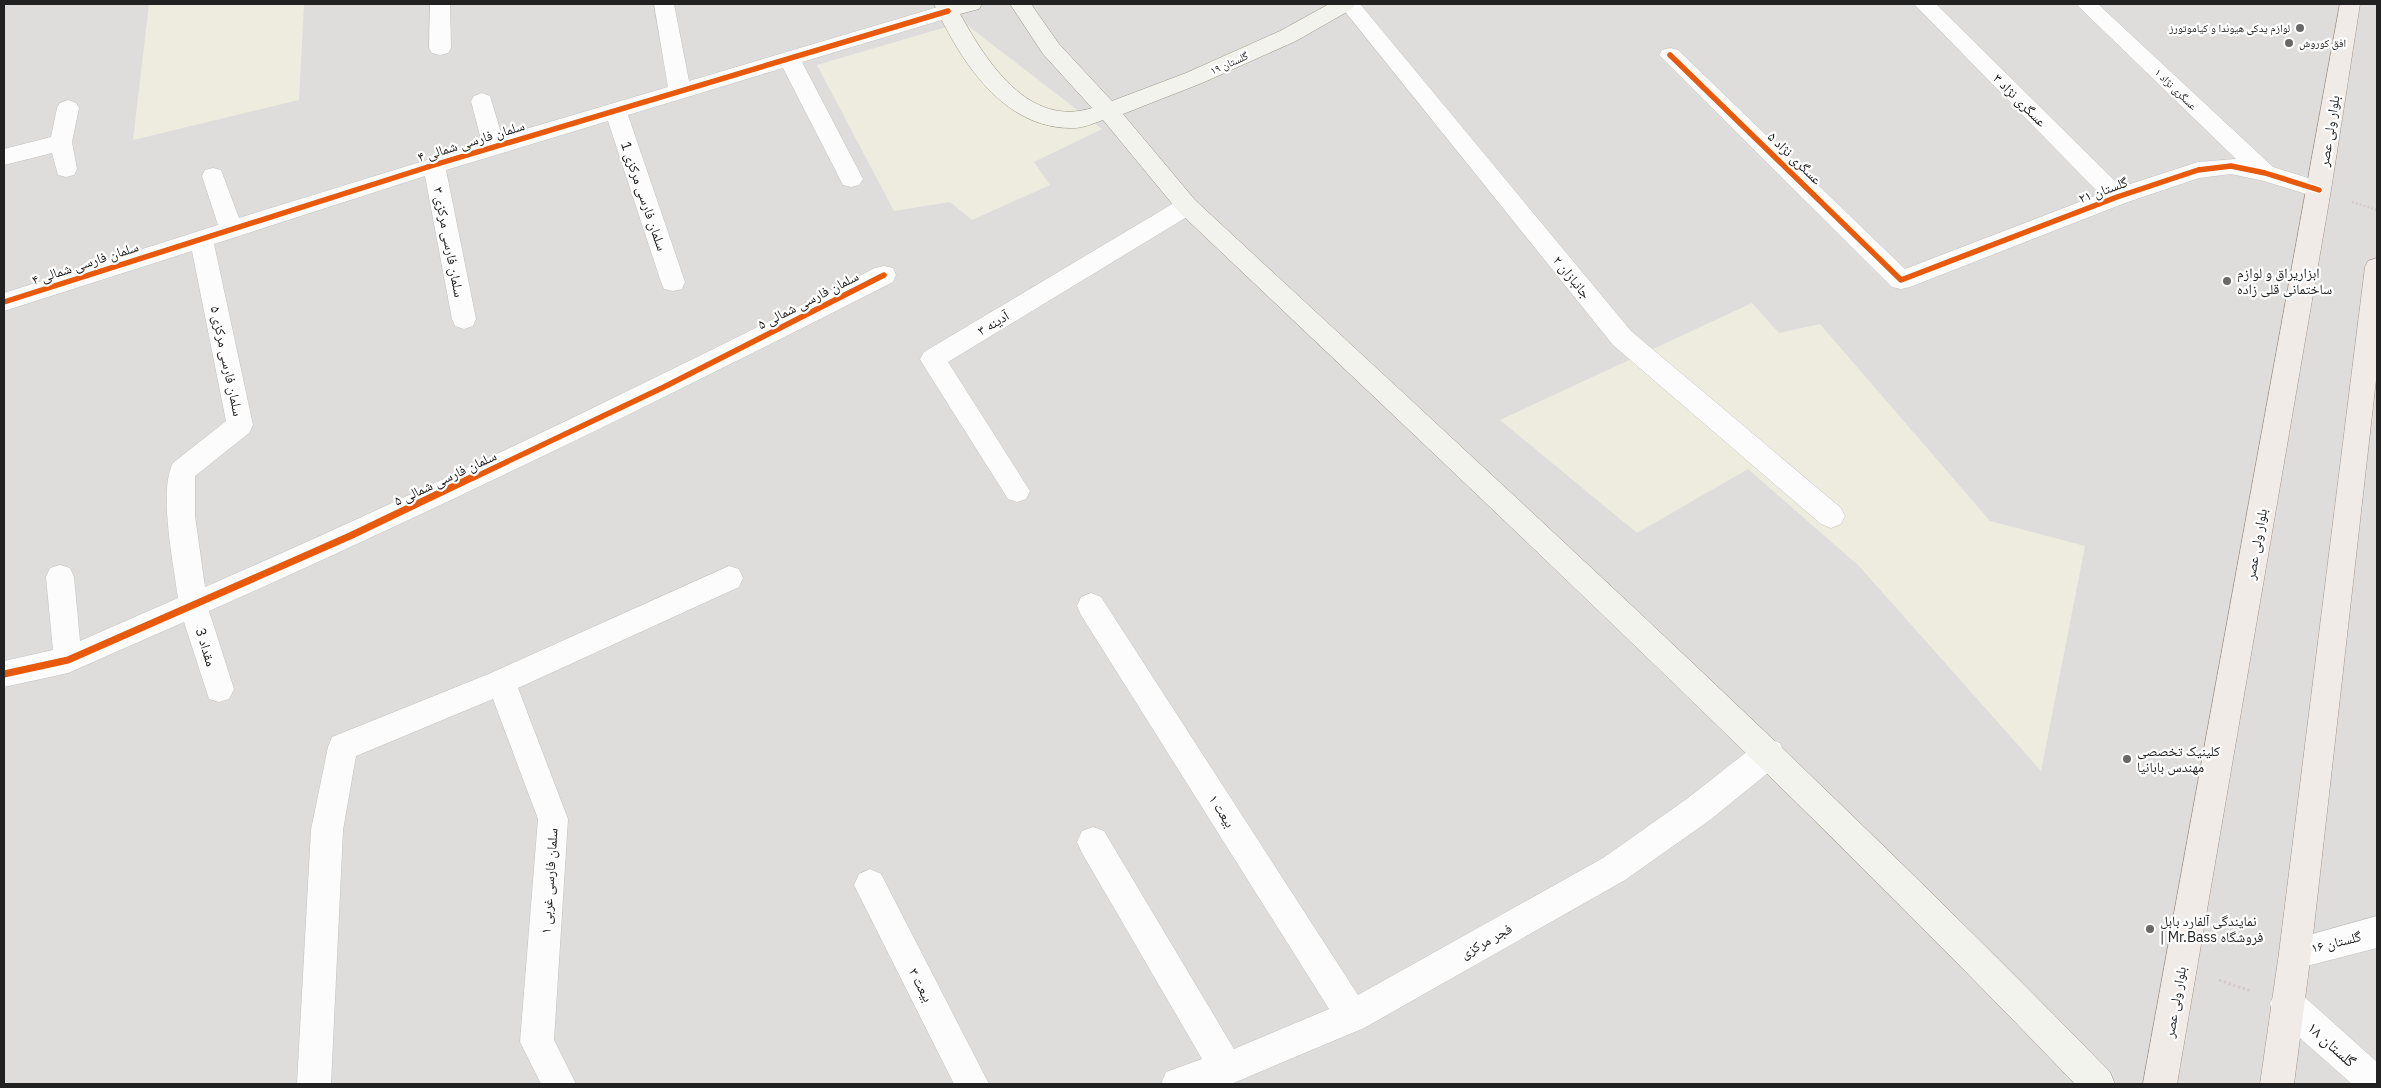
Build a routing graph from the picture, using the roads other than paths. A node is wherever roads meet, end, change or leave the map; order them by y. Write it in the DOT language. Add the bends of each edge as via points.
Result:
graph roads {
  1 [pos="440,4"];
  2 [pos="664,4"];
  3 [pos="972,4"];
  4 [pos="1020,4"];
  5 [pos="1347,4"];
  6 [pos="1924,4"];
  7 [pos="2086,4"];
  8 [pos="2350,4"];
  9 [pos="946,7"];
  10 [pos="440,48"];
  11 [pos="1670,55"];
  12 [pos="789,58"];
  13 [pos="680,90"];
  14 [pos="482,101"];
  15 [pos="68,108"];
  16 [pos="615,110"];
  17 [pos="1108,111"];
  18 [pos="61,142"];
  19 [pos="494,146"];
  20 [pos="4,157"];
  21 [pos="434,164"];
  22 [pos="66,169"];
  23 [pos="2265,174"];
  24 [pos="213,176"];
  25 [pos="851,179"];
  26 [pos="2319,190"];
  27 [pos="2117,197"];
  28 [pos="1187,206"];
  29 [pos="231,229"];
  30 [pos="201,239"];
  31 [pos="2377,267"];
  32 [pos="884,275"];
  33 [pos="1901,280"];
  34 [pos="674,282"];
  35 [pos="4,302"];
  36 [pos="464,319"];
  37 [pos="1017,491"];
  38 [pos="1831,516"];
  39 [pos="60,577"];
  40 [pos="729,578"];
  41 [pos="193,605"];
  42 [pos="1092,606"];
  43 [pos="68,660"];
  44 [pos="4,674"];
  45 [pos="501,682"];
  46 [pos="219,689"];
  47 [pos="1769,753"];
  48 [pos="1093,842"];
  49 [pos="870,885"];
  50 [pos="2377,932"];
  51 [pos="2295,953"];
  52 [pos="2287,1004"];
  53 [pos="1352,1016"];
  54 [pos="1227,1069"];
  55 [pos="314,1084"];
  56 [pos="558,1084"];
  57 [pos="972,1084"];
  58 [pos="1178,1084"];
  59 [pos="2098,1084"];
  60 [pos="2160,1084"];
  61 [pos="2277,1084"];
  62 [pos="2377,1084"];
  1 -- 10 [label="street"];
  2 -- 13 [label="street"];
  3 -- 9 [label="main road"];
  4 -- 17 [label="main road" via="1051,49"];
  5 -- 17 [label="main road, گلستان ۱۹" via="1288,36 1194,78"];
  5 -- 38 [label="street, جانبازان ۲" via="1622,338"];
  6 -- 27 [label="street, عسگری نژاد ۳"];
  7 -- 23 [label="street, عسگری نژاد ۱"];
  8 -- 26 [label="main road, بلوار ولی عصر"];
  9 -- 12 [label="street, سلمان فارسی شمالی ۴"];
  9 -- 17 [label="main road, گلستان ۱۹" via="974,58 998,89 1027,110 1056,120 1075,120"];
  11 -- 33 [label="street, عسگری نژاد ۵"];
  12 -- 13 [label="street, سلمان فارسی شمالی ۴"];
  12 -- 25 [label="street"];
  13 -- 16 [label="street, سلمان فارسی شمالی ۴"];
  14 -- 19 [label="street"];
  15 -- 18 [label="street"];
  16 -- 19 [label="street, سلمان فارسی شمالی ۴"];
  16 -- 34 [label="street, سلمان فارسی مرکزی 1"];
  17 -- 28 [label="main road"];
  18 -- 20 [label="street"];
  18 -- 22 [label="street"];
  19 -- 21 [label="street, سلمان فارسی شمالی ۴"];
  21 -- 29 [label="street, سلمان فارسی شمالی ۴"];
  21 -- 36 [label="street, سلمان فارسی مرکزی ۳"];
  23 -- 26 [label="street, گلستان ۲۱"];
  23 -- 27 [label="street, گلستان ۲۱" via="2231,166 2198,170"];
  24 -- 29 [label="street"];
  26 -- 60 [label="main road, بلوار ولی عصر"];
  27 -- 33 [label="street, گلستان ۲۱"];
  28 -- 37 [label="street, آدینه ۳" via="933,360"];
  28 -- 47 [label="main road"];
  29 -- 30 [label="street, سلمان فارسی شمالی ۴"];
  30 -- 35 [label="street, سلمان فارسی شمالی ۴"];
  30 -- 41 [label="street, سلمان فارسی مرکزی ۵" via="240,425 182,472 181,516"];
  31 -- 51 [label="main road"];
  32 -- 41 [label="street, سلمان فارسی شمالی ۵" via="664,387 359,532"];
  39 -- 43 [label="street"];
  40 -- 45 [label="street"];
  41 -- 43 [label="street, سلمان فارسی شمالی ۵"];
  41 -- 46 [label="street, مقداد 3"];
  42 -- 53 [label="street, بیعت ۱"];
  43 -- 44 [label="street, سلمان فارسی شمالی ۵"];
  45 -- 55 [label="street" via="343,747 327,830"];
  45 -- 56 [label="street, سلمان فارسی غربی ۱" via="553,819 537,1042"];
  47 -- 53 [label="street, فجر مرکزی" via="1699,810 1614,869"];
  47 -- 59 [label="main road" via="1940,920"];
  48 -- 54 [label="street"];
  49 -- 57 [label="street, بیعت ۳"];
  50 -- 51 [label="street, گلستان ۱۶"];
  51 -- 52 [label="main road"];
  52 -- 61 [label="main road"];
  52 -- 62 [label="street, گلستان ۱۸"];
  53 -- 54 [label="street, فجر مرکزی"];
  54 -- 58 [label="street, فجر مرکزی"];
}
